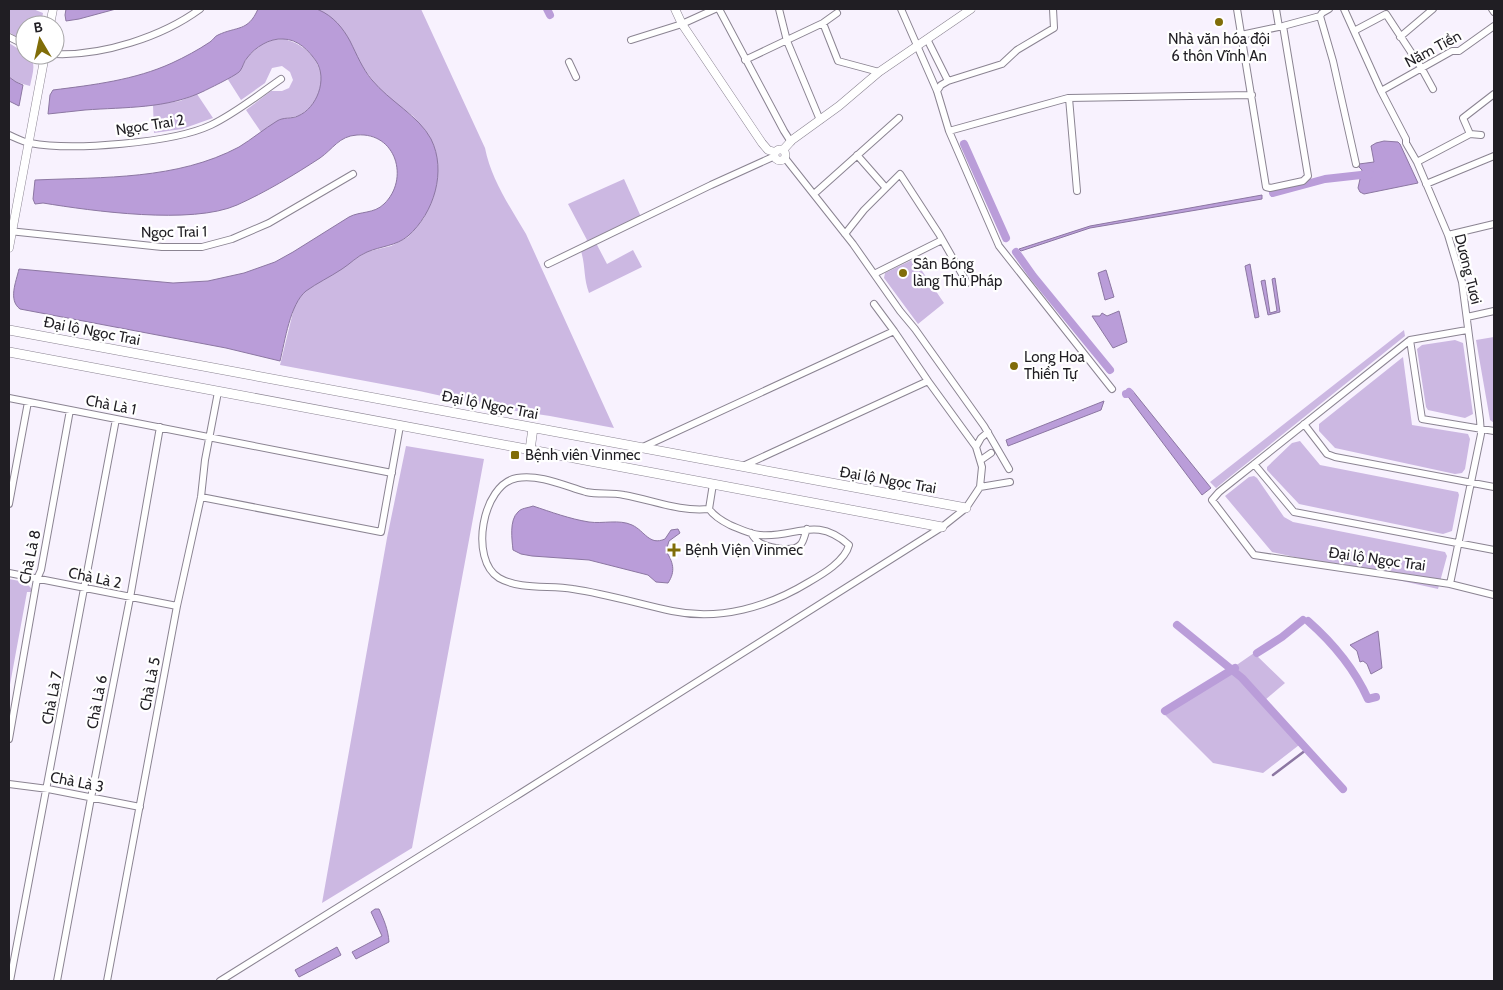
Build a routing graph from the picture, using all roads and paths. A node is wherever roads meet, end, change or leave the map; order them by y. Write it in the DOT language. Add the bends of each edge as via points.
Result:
graph roads {
  1 [pos="200,9"];
  2 [pos="675,9"];
  3 [pos="717,9"];
  4 [pos="779,9"];
  5 [pos="901,9"];
  6 [pos="971,9"];
  7 [pos="1053,9"];
  8 [pos="1237,9"];
  9 [pos="1276,9"];
  10 [pos="1329,9"];
  11 [pos="1344,9"];
  12 [pos="1420,9"];
  13 [pos="1434,9"];
  14 [pos="1385,11"];
  15 [pos="837,13"];
  16 [pos="1320,16"];
  17 [pos="1425,16"];
  18 [pos="823,23"];
  19 [pos="682,24"];
  20 [pos="1494,26"];
  21 [pos="1281,27"];
  22 [pos="1354,31"];
  23 [pos="1240,35"];
  24 [pos="1400,38"];
  25 [pos="927,39"];
  26 [pos="632,40"];
  27 [pos="787,41"];
  28 [pos="917,46"];
  29 [pos="65,54"];
  30 [pos="745,60"];
  31 [pos="569,62"];
  32 [pos="43,65"];
  33 [pos="1422,70"];
  34 [pos="879,72"];
  35 [pos="576,78"];
  36 [pos="281,79"];
  37 [pos="948,81"];
  38 [pos="1433,90"];
  39 [pos="937,91"];
  40 [pos="1381,91"];
  41 [pos="1494,94"];
  42 [pos="1252,95"];
  43 [pos="1069,98"];
  44 [pos="899,118"];
  45 [pos="820,120"];
  46 [pos="949,131"];
  47 [pos="1470,134"];
  48 [pos="9,135"];
  49 [pos="1481,135"];
  50 [pos="791,142"];
  51 [pos="29,143"];
  52 [pos="779,154"];
  53 [pos="857,155"];
  54 [pos="1494,156"];
  55 [pos="1416,162"];
  56 [pos="1356,164"];
  57 [pos="353,174"];
  58 [pos="1426,184"];
  59 [pos="886,188"];
  60 [pos="1077,191"];
  61 [pos="814,194"];
  62 [pos="1494,224"];
  63 [pos="10,232"];
  64 [pos="845,234"];
  65 [pos="1448,235"];
  66 [pos="942,240"];
  67 [pos="9,248"];
  68 [pos="548,264"];
  69 [pos="874,274"];
  70 [pos="967,283"];
  71 [pos="874,304"];
  72 [pos="1494,312"];
  73 [pos="1467,317"];
  74 [pos="9,330"];
  75 [pos="1467,330"];
  76 [pos="894,331"];
  77 [pos="1410,340"];
  78 [pos="9,352"];
  79 [pos="928,381"];
  80 [pos="1112,389"];
  81 [pos="218,392"];
  82 [pos="9,398"];
  83 [pos="28,402"];
  84 [pos="70,410"];
  85 [pos="116,419"];
  86 [pos="1304,424"];
  87 [pos="400,426"];
  88 [pos="160,427"];
  89 [pos="534,428"];
  90 [pos="1480,429"];
  91 [pos="1494,431"];
  92 [pos="988,432"];
  93 [pos="210,437"];
  94 [pos="976,447"];
  95 [pos="642,448"];
  96 [pos="530,450"];
  97 [pos="991,453"];
  98 [pos="981,460"];
  99 [pos="1254,464"];
  100 [pos="740,467"];
  101 [pos="1010,469"];
  102 [pos="392,472"];
  103 [pos="1010,482"];
  104 [pos="1470,483"];
  105 [pos="713,484"];
  106 [pos="980,487"];
  107 [pos="1494,487"];
  108 [pos="201,496"];
  109 [pos="9,504"];
  110 [pos="966,508"];
  111 [pos="709,509"];
  112 [pos="942,527"];
  113 [pos="807,529"];
  114 [pos="751,534"];
  115 [pos="1458,543"];
  116 [pos="1494,550"];
  117 [pos="9,573"];
  118 [pos="37,579"];
  119 [pos="1450,584"];
  120 [pos="85,588"];
  121 [pos="1494,595"];
  122 [pos="130,598"];
  123 [pos="177,606"];
  124 [pos="9,738"];
  125 [pos="9,784"];
  126 [pos="48,789"];
  127 [pos="91,798"];
  128 [pos="140,807"];
  129 [pos="10,981"];
  130 [pos="57,981"];
  131 [pos="107,981"];
  132 [pos="220,981"];
  1 -- 29 [label="street" via="164,31 133,42"];
  2 -- 19 [label="street"];
  3 -- 19 [label="street"];
  3 -- 30 [label="street"];
  4 -- 27 [label="street"];
  5 -- 28 [label="street"];
  6 -- 25 [label="street"];
  7 -- 37 [label="street" via="1054,28 1017,50 1002,64"];
  8 -- 23 [label="street"];
  9 -- 21 [label="street"];
  10 -- 16 [label="street"];
  11 -- 22 [label="street, Dương Tươi"];
  12 -- 17 [label="street"];
  13 -- 17 [label="street"];
  14 -- 22 [label="street"];
  14 -- 24 [label="street"];
  15 -- 18 [label="street"];
  16 -- 21 [label="street"];
  16 -- 56 [label="street"];
  17 -- 24 [label="street"];
  18 -- 27 [label="street"];
  18 -- 34 [label="street" via="838,61"];
  19 -- 26 [label="street"];
  19 -- 52 [label="street" via="767,149"];
  20 -- 33 [label="street, Năm Tiền" via="1459,51 1452,51"];
  21 -- 23 [label="street"];
  21 -- 42 [label="street" via="1308,172 1303,181 1266,187"];
  22 -- 40 [label="street, Dương Tươi"];
  23 -- 42 [label="street"];
  24 -- 33 [label="street"];
  25 -- 28 [label="street"];
  25 -- 37 [label="street"];
  27 -- 30 [label="street"];
  27 -- 45 [label="street"];
  28 -- 34 [label="street"];
  28 -- 39 [label="street"];
  30 -- 50 [label="street"];
  31 -- 35 [label="street"];
  32 -- 51 [label="street"];
  33 -- 38 [label="street"];
  33 -- 40 [label="street, Năm Tiền"];
  34 -- 45 [label="street"];
  36 -- 51 [label="street, Ngọc Trai 2" via="229,116 192,131 131,143 58,146"];
  37 -- 39 [label="street"];
  39 -- 46 [label="street"];
  40 -- 55 [label="street, Dương Tươi"];
  41 -- 47 [label="street" via="1463,118"];
  42 -- 43 [label="street"];
  43 -- 46 [label="street"];
  43 -- 60 [label="street"];
  44 -- 53 [label="street"];
  45 -- 50 [label="street"];
  46 -- 80 [label="street" via="999,246"];
  47 -- 49 [label="street"];
  47 -- 55 [label="street"];
  48 -- 51 [label="street, Ngọc Trai 2"];
  50 -- 52 [label="street"];
  51 -- 63 [label="street"];
  52 -- 61 [label="street"];
  52 -- 68 [label="street"];
  53 -- 59 [label="street"];
  53 -- 61 [label="street"];
  54 -- 58 [label="street"];
  55 -- 58 [label="street, Dương Tươi"];
  57 -- 63 [label="street, Ngọc Trai 1" via="269,223 232,239 202,247 162,248"];
  58 -- 65 [label="street, Dương Tươi"];
  59 -- 64 [label="street"];
  59 -- 66 [label="street" via="900,174"];
  61 -- 64 [label="street"];
  62 -- 65 [label="street"];
  63 -- 67 [label="street"];
  64 -- 69 [label="street"];
  65 -- 73 [label="street, Dương Tươi" via="1462,282"];
  66 -- 69 [label="street"];
  66 -- 70 [label="street"];
  69 -- 92 [label="street"];
  71 -- 76 [label="street"];
  72 -- 73 [label="street"];
  73 -- 75 [label="street, Dương Tươi"];
  74 -- 89 [label="main road, Đại lộ Ngọc Trai"];
  75 -- 77 [label="street"];
  75 -- 90 [label="street, Dương Tươi"];
  76 -- 79 [label="street"];
  76 -- 95 [label="street"];
  77 -- 86 [label="street"];
  77 -- 90 [label="street" via="1422,419"];
  78 -- 81 [label="main road"];
  79 -- 94 [label="street"];
  79 -- 100 [label="street" via="886,404"];
  81 -- 87 [label="main road"];
  81 -- 93 [label="street, Chà Là 5"];
  82 -- 83 [label="street, Chà Là 1"];
  83 -- 84 [label="street, Chà Là 1"];
  83 -- 109 [label="street"];
  84 -- 85 [label="street, Chà Là 1"];
  84 -- 118 [label="street, Chà Là 8"];
  85 -- 88 [label="street, Chà Là 1"];
  85 -- 120 [label="street, Chà Là 7"];
  86 -- 99 [label="street"];
  86 -- 104 [label="street" via="1327,454"];
  87 -- 96 [label="main road"];
  87 -- 102 [label="street"];
  88 -- 93 [label="street, Chà Là 1"];
  88 -- 122 [label="street, Chà Là 6"];
  89 -- 95 [label="main road, Đại lộ Ngọc Trai"];
  89 -- 96 [label="main road"];
  90 -- 91 [label="street"];
  90 -- 104 [label="street, Dương Tươi"];
  92 -- 94 [label="street"];
  92 -- 101 [label="street"];
  93 -- 102 [label="street, Chà Là 1"];
  93 -- 108 [label="street, Chà Là 5"];
  94 -- 98 [label="street"];
  95 -- 100 [label="main road, Đại lộ Ngọc Trai"];
  96 -- 105 [label="main road"];
  97 -- 98 [label="street"];
  98 -- 106 [label="street"];
  99 -- 115 [label="street" via="1294,512"];
  99 -- 119 [label="street, Đại lộ Ngọc Trai" via="1212,500 1254,555"];
  100 -- 110 [label="main road, Đại lộ Ngọc Trai"];
  102 -- 108 [label="street" via="381,532"];
  103 -- 106 [label="street"];
  104 -- 107 [label="street"];
  104 -- 115 [label="street, Dương Tươi"];
  105 -- 111 [label="street"];
  105 -- 112 [label="main road"];
  106 -- 110 [label="street"];
  108 -- 123 [label="street, Chà Là 5"];
  110 -- 112 [label="street"];
  111 -- 113 [label="street" via="678,508 617,493 588,492 540,479 517,478 504,482 493,496 484,521 482,551 485,563 500,579 523,585 581,590 674,612 712,615 749,609 788,595 819,576 848,551 849,545 841,537 827,530"];
  111 -- 114 [label="street" via="723,522"];
  112 -- 132 [label="street"];
  113 -- 114 [label="street"];
  113 -- 114 [label="street" via="802,544 788,549 763,545"];
  115 -- 116 [label="street"];
  115 -- 119 [label="street, Dương Tươi"];
  117 -- 118 [label="street, Chà Là 2"];
  118 -- 120 [label="street, Chà Là 2"];
  118 -- 124 [label="street, Chà Là 8"];
  119 -- 121 [label="street, Đại lộ Ngọc Trai"];
  120 -- 122 [label="street, Chà Là 2"];
  120 -- 126 [label="street, Chà Là 7"];
  122 -- 123 [label="street, Chà Là 2"];
  122 -- 127 [label="street, Chà Là 6"];
  123 -- 128 [label="street, Chà Là 5"];
  125 -- 126 [label="street, Chà Là 3"];
  126 -- 127 [label="street, Chà Là 3"];
  126 -- 129 [label="street, Chà Là 7"];
  127 -- 128 [label="street, Chà Là 3"];
  127 -- 130 [label="street, Chà Là 6"];
  128 -- 131 [label="street, Chà Là 5"];
}
